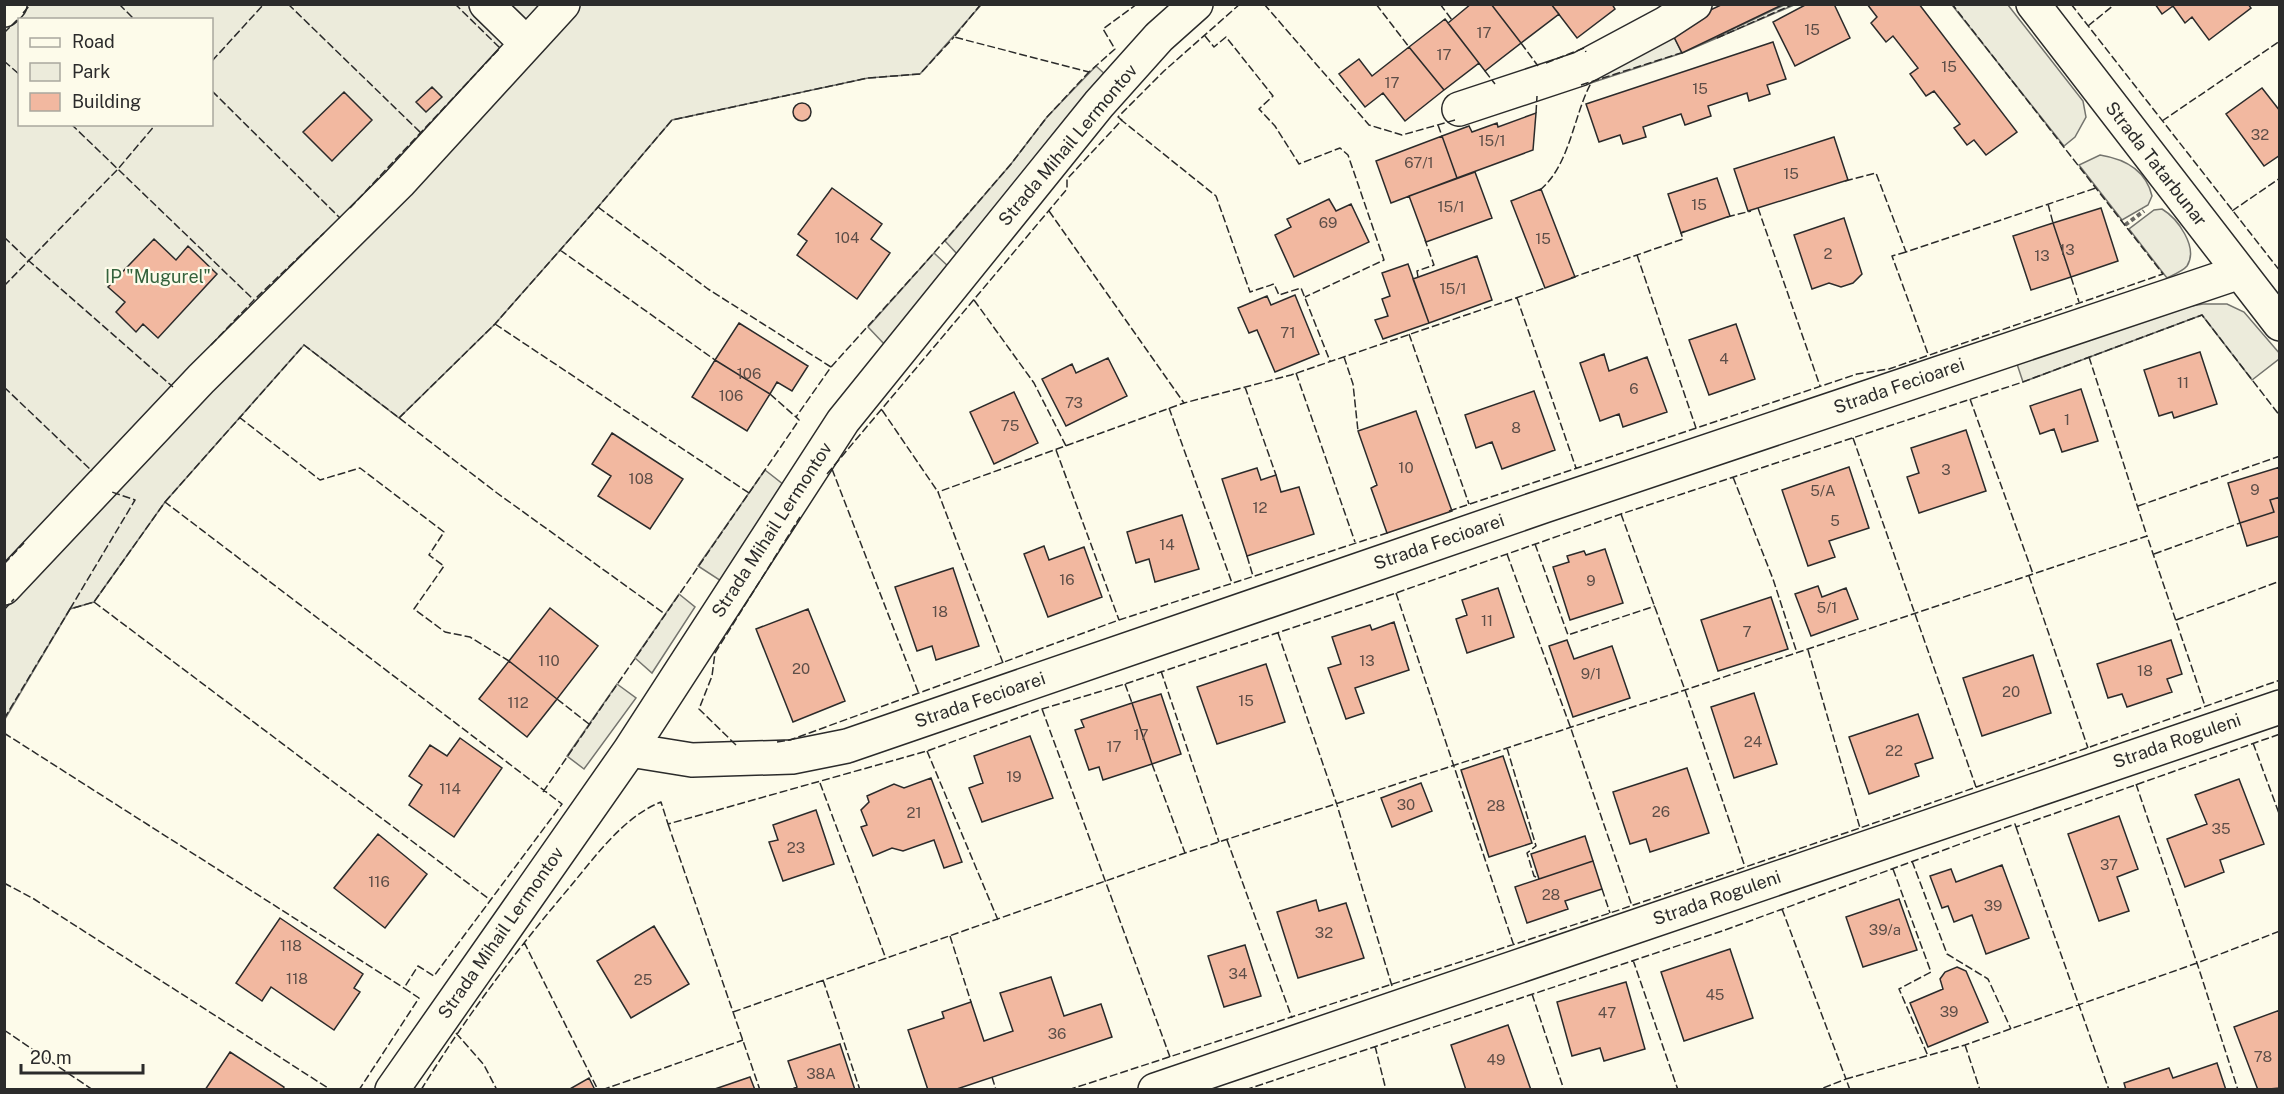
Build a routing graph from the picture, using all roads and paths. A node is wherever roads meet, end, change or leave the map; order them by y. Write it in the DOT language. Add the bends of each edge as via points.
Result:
graph roads {
  1 [pos="10,4"];
  2 [pos="486,4"];
  3 [pos="563,4"];
  4 [pos="1196,4"];
  5 [pos="1695,4"];
  6 [pos="2033,4"];
  7 [pos="4,10"];
  8 [pos="526,43"];
  9 [pos="1460,109"];
  10 [pos="2240,272"];
  11 [pos="2280,324"];
  12 [pos="4,588"];
  13 [pos="2280,706"];
  14 [pos="630,750"];
  15 [pos="392,1089"];
  16 [pos="1155,1089"];
  1 -- 7 [label="street"];
  2 -- 8 [label="street"];
  3 -- 8 [label="street"];
  4 -- 14 [label="street, Strada Mihail Lermontov" via="1159,37 1099,104 843,421"];
  5 -- 9 [label="street" via="1666,24 1580,69"];
  6 -- 10 [label="street, Strada Tatarbunar"];
  8 -- 12 [label="street" via="399,183 201,379"];
  10 -- 11 [label="street, Strada Tatarbunar"];
  10 -- 14 [label="street, Strada Fecioarei" via="847,746 792,758 692,760"];
  13 -- 16 [label="street, Strada Roguleni"];
  14 -- 15 [label="street, Strada Mihail Lermontov"];
}
